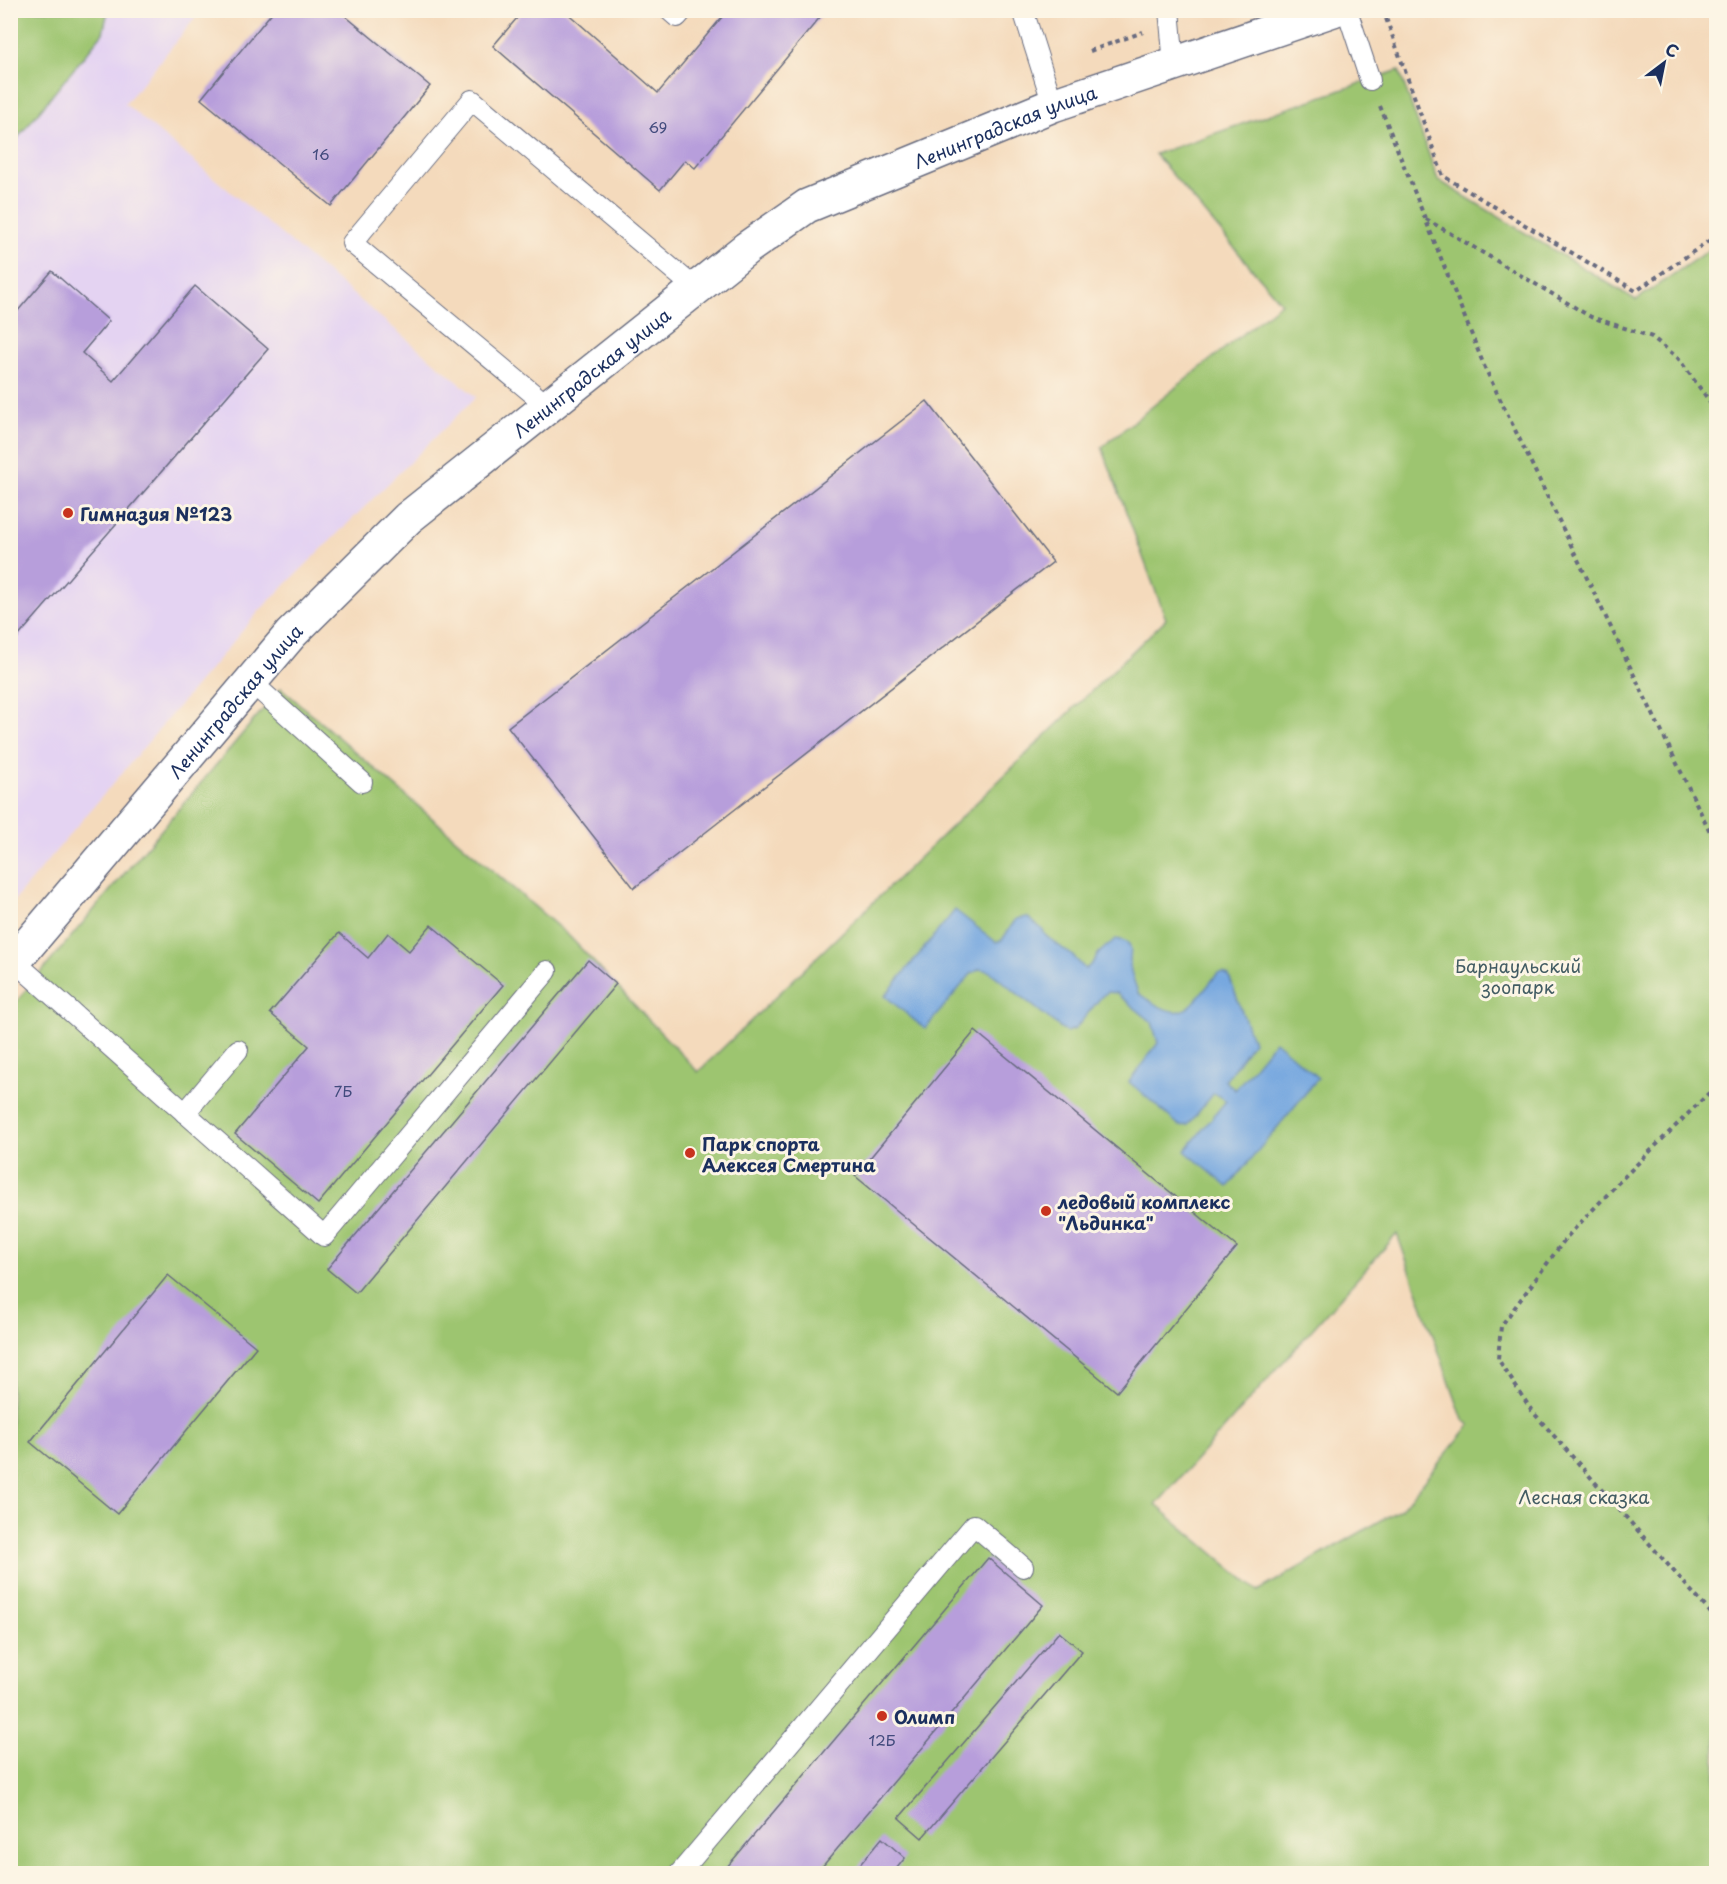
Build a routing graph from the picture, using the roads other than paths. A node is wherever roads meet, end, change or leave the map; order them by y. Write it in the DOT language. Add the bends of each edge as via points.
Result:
graph roads {
  1 [pos="669,10"];
  2 [pos="683,10"];
  3 [pos="1023,10"];
  4 [pos="1169,10"];
  5 [pos="1333,10"];
  6 [pos="1347,10"];
  7 [pos="1174,64"];
  8 [pos="1370,80"];
  9 [pos="1053,105"];
  10 [pos="696,289"];
  11 [pos="549,407"];
  12 [pos="250,681"];
  13 [pos="362,782"];
  14 [pos="12,964"];
  15 [pos="548,971"];
  16 [pos="238,1050"];
  17 [pos="185,1113"];
  18 [pos="1023,1567"];
  19 [pos="679,1874"];
  1 -- 2 [label="lane" via="677,17"];
  3 -- 9 [label="lane"];
  4 -- 7 [label="lane"];
  5 -- 7 [label="street, Ленинградская улица"];
  6 -- 8 [label="lane"];
  7 -- 9 [label="street, Ленинградская улица"];
  9 -- 10 [label="street, Ленинградская улица" via="807,206"];
  10 -- 11 [label="street, Ленинградская улица"];
  10 -- 11 [label="lane" via="472,100 352,243"];
  11 -- 12 [label="street, Ленинградская улица" via="408,518 291,634"];
  12 -- 13 [label="lane"];
  12 -- 14 [label="street, Ленинградская улица"];
  14 -- 17 [label="lane"];
  15 -- 17 [label="lane" via="324,1236"];
  16 -- 17 [label="lane"];
  18 -- 19 [label="lane" via="974,1525"];
}
